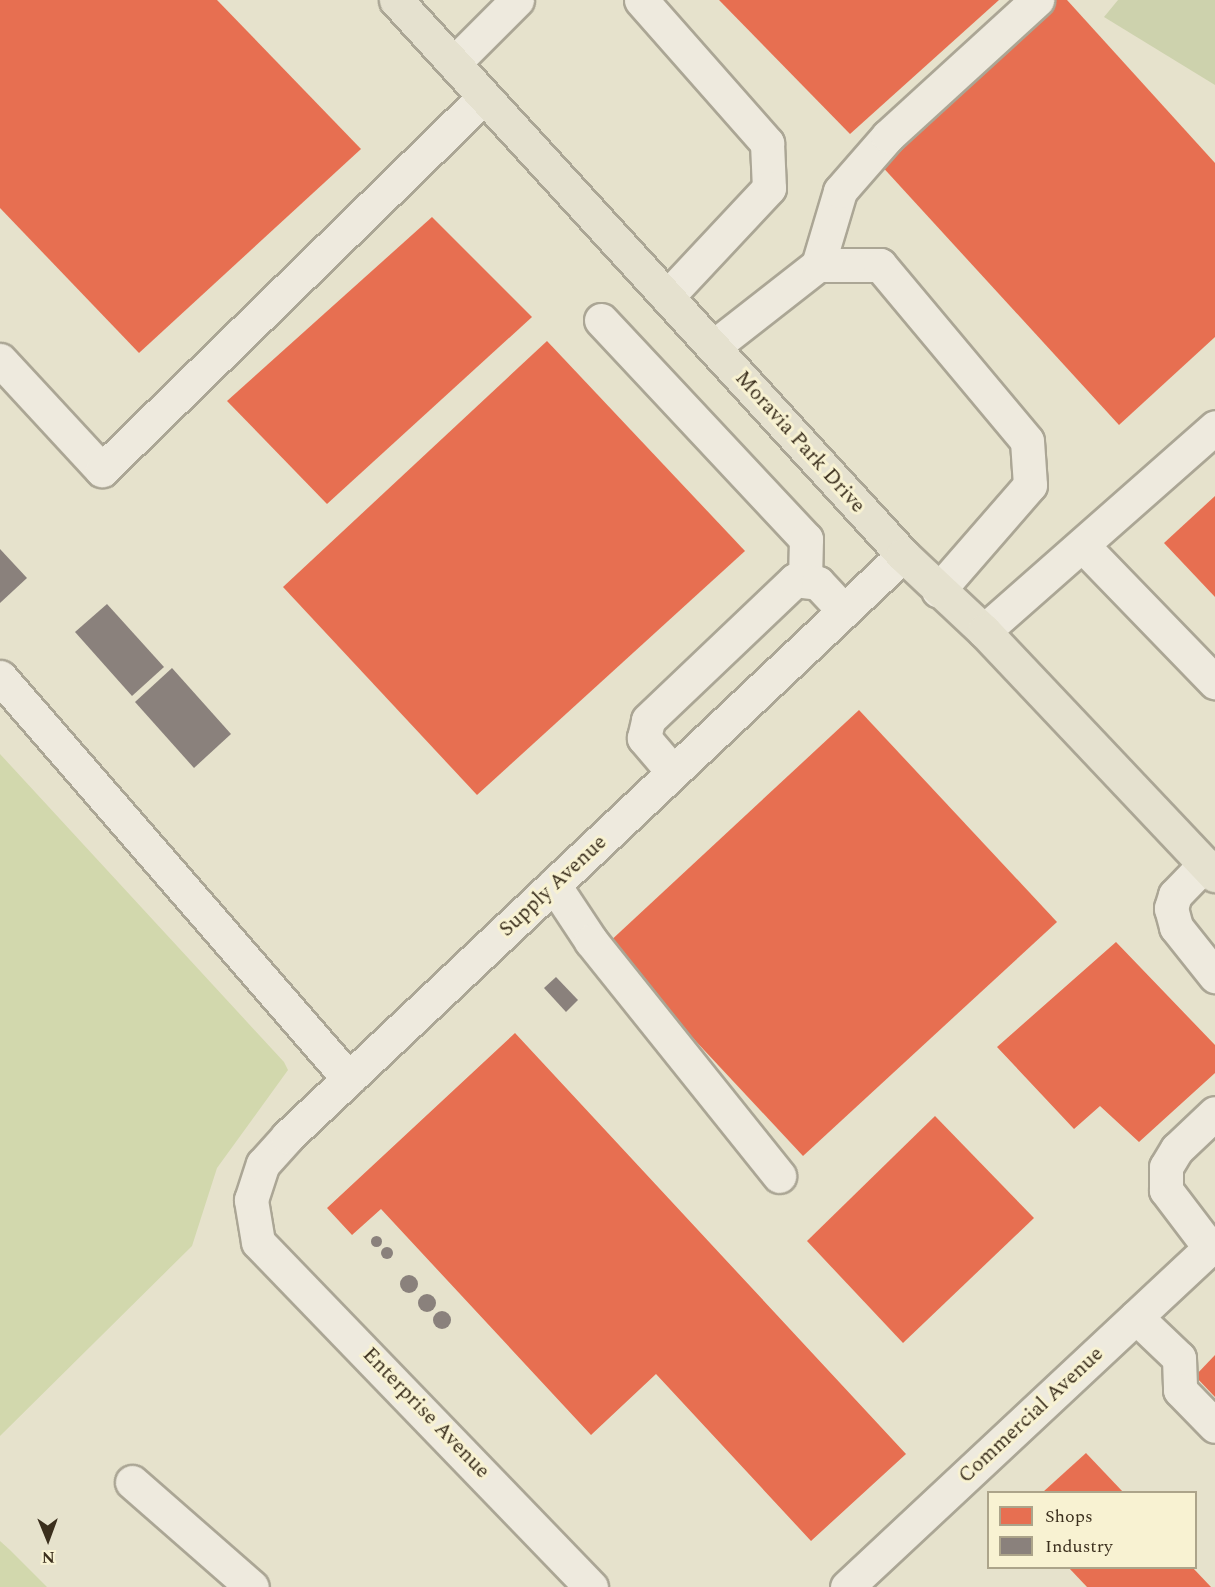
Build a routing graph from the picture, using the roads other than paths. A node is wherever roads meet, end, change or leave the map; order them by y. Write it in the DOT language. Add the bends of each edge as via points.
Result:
graph roads {
  1 [pos="396,0"];
  2 [pos="517,0"];
  3 [pos="641,0"];
  4 [pos="1037,0"];
  5 [pos="453,63"];
  6 [pos="484,97"];
  7 [pos="818,265"];
  8 [pos="667,297"];
  9 [pos="601,320"];
  10 [pos="713,347"];
  11 [pos="0,360"];
  12 [pos="1215,427"];
  13 [pos="1083,546"];
  14 [pos="903,555"];
  15 [pos="805,579"];
  16 [pos="938,591"];
  17 [pos="844,611"];
  18 [pos="984,631"];
  19 [pos="0,677"];
  20 [pos="1215,682"];
  21 [pos="673,772"];
  22 [pos="1210,870"];
  23 [pos="554,885"];
  24 [pos="1215,976"];
  25 [pos="349,1079"];
  26 [pos="1215,1113"];
  27 [pos="779,1176"];
  28 [pos="258,1242"];
  29 [pos="1213,1246"];
  30 [pos="1136,1317"];
  31 [pos="1215,1426"];
  32 [pos="132,1482"];
  33 [pos="252,1587"];
  34 [pos="591,1587"];
  35 [pos="847,1587"];
  1 -- 5 [label="main road, Moravia Park Drive"];
  2 -- 5 [label="street"];
  3 -- 8 [label="street" via="767,143 770,188"];
  4 -- 7 [label="street" via="888,136 840,191"];
  5 -- 6 [label="main road, Moravia Park Drive"];
  6 -- 8 [label="main road, Moravia Park Drive"];
  6 -- 11 [label="street" via="102,470"];
  7 -- 10 [label="street"];
  7 -- 16 [label="street" via="880,265 1027,441 1030,485"];
  8 -- 10 [label="main road, Moravia Park Drive"];
  9 -- 15 [label="street" via="806,539"];
  10 -- 14 [label="main road, Moravia Park Drive"];
  12 -- 13 [label="street"];
  13 -- 18 [label="street"];
  13 -- 20 [label="street"];
  14 -- 16 [label="main road, Moravia Park Drive"];
  14 -- 17 [label="street, Supply Avenue"];
  15 -- 17 [label="street" via="818,583"];
  15 -- 21 [label="street" via="795,580 648,720 644,738"];
  16 -- 18 [label="main road, Moravia Park Drive"];
  17 -- 21 [label="street, Supply Avenue"];
  18 -- 22 [label="main road, Moravia Park Drive"];
  19 -- 25 [label="street"];
  21 -- 23 [label="street, Supply Avenue"];
  22 -- 24 [label="street" via="1175,895 1171,908 1176,927"];
  23 -- 25 [label="street, Supply Avenue"];
  23 -- 27 [label="street" via="591,942"];
  25 -- 28 [label="street, Supply Avenue" via="263,1164 251,1200"];
  26 -- 29 [label="street" via="1177,1149 1166,1167 1166,1190"];
  28 -- 34 [label="street, Enterprise Avenue"];
  29 -- 30 [label="street, Commercial Avenue"];
  30 -- 31 [label="street" via="1179,1358 1180,1390"];
  30 -- 35 [label="street, Commercial Avenue"];
  32 -- 33 [label="street"];
}
